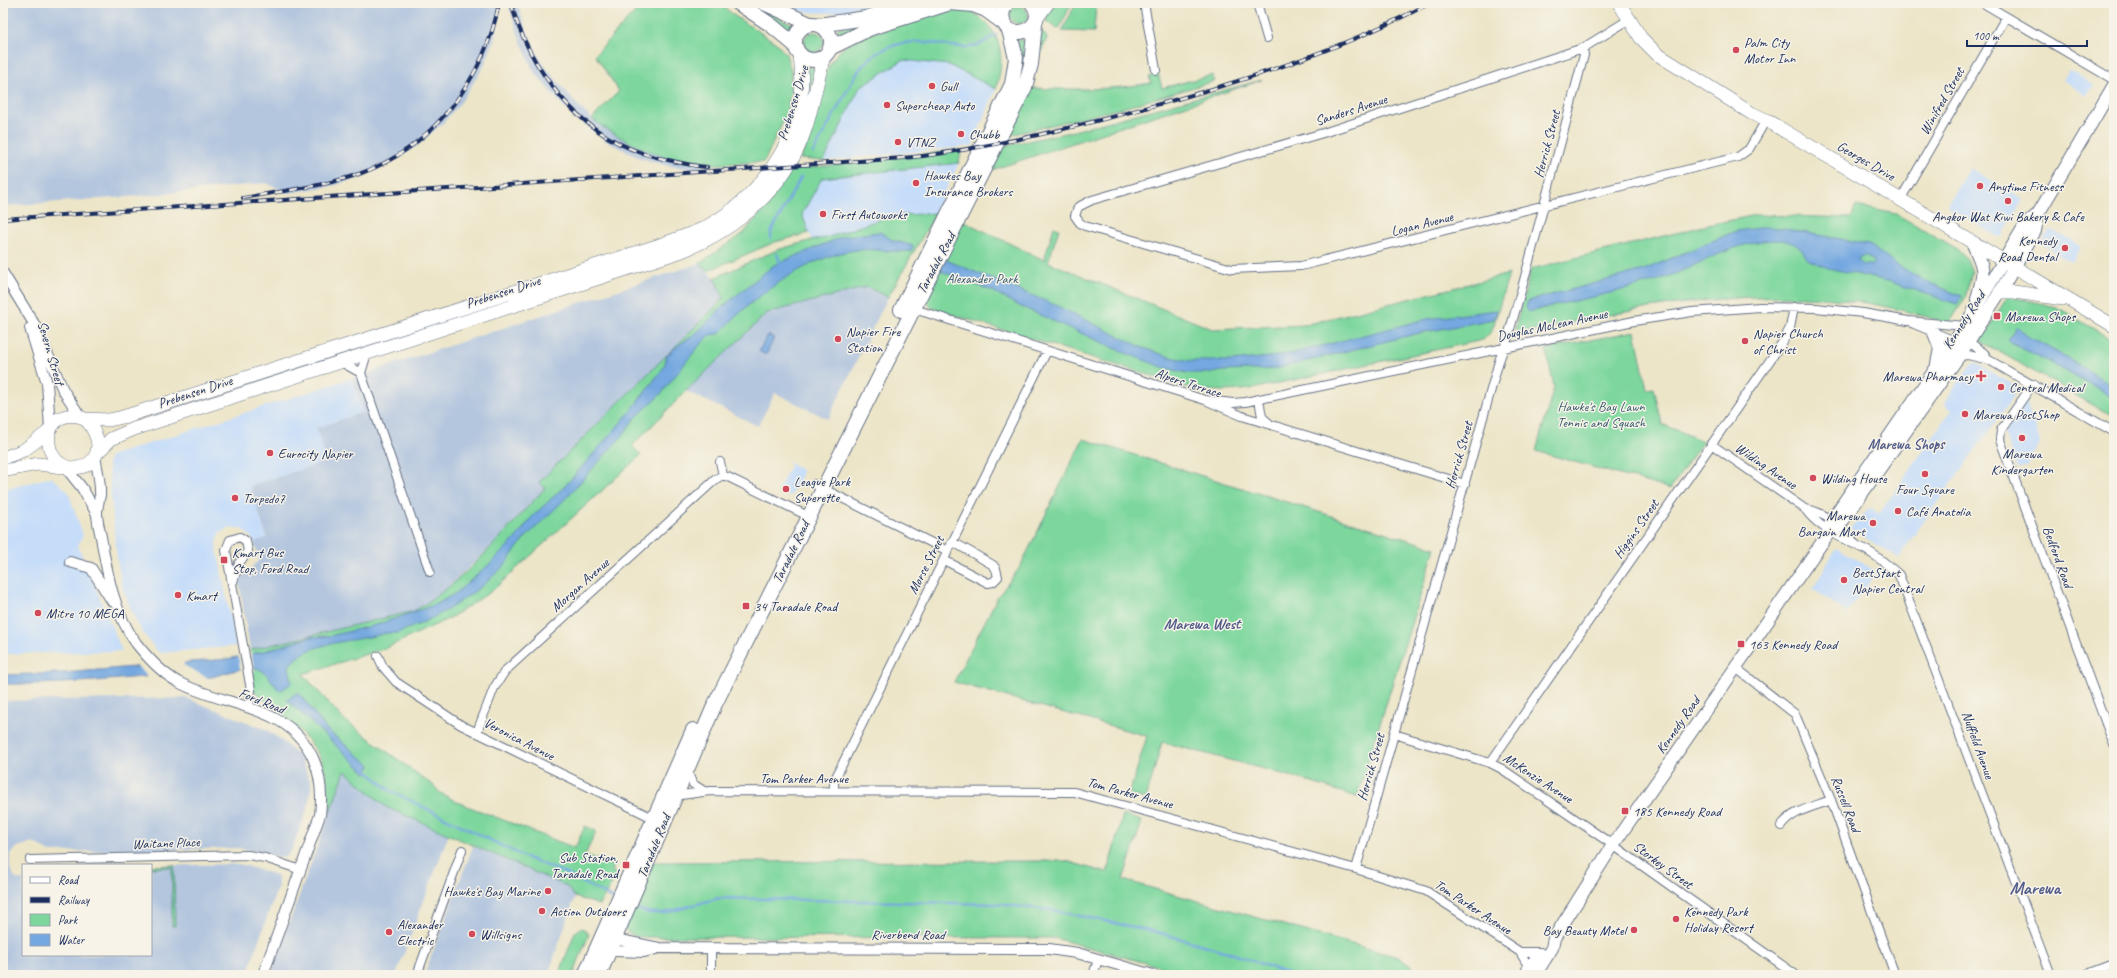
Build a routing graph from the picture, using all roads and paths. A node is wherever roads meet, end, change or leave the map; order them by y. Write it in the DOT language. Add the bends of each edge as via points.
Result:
graph roads {
  1 [pos="738,3"];
  2 [pos="764,3"];
  3 [pos="914,3"];
  4 [pos="1007,3"];
  5 [pos="1032,3"];
  6 [pos="1048,3"];
  7 [pos="1144,3"];
  8 [pos="1257,3"];
  9 [pos="1620,3"];
  10 [pos="1983,3"];
  11 [pos="2006,16"];
  12 [pos="1630,19"];
  13 [pos="1036,21"];
  14 [pos="815,25"];
  15 [pos="1007,27"];
  16 [pos="1267,38"];
  17 [pos="1583,48"];
  18 [pos="798,49"];
  19 [pos="827,52"];
  20 [pos="1156,70"];
  21 [pos="2114,80"];
  22 [pos="2114,85"];
  23 [pos="1766,120"];
  24 [pos="1900,200"];
  25 [pos="1544,206"];
  26 [pos="1076,211"];
  27 [pos="1972,242"];
  28 [pos="2009,264"];
  29 [pos="3,273"];
  30 [pos="2000,292"];
  31 [pos="2069,300"];
  32 [pos="908,307"];
  33 [pos="1794,308"];
  34 [pos="24,311"];
  35 [pos="1973,313"];
  36 [pos="1908,321"];
  37 [pos="1965,326"];
  38 [pos="2114,326"];
  39 [pos="1934,334"];
  40 [pos="1955,341"];
  41 [pos="1969,342"];
  42 [pos="1504,348"];
  43 [pos="1047,351"];
  44 [pos="367,353"];
  45 [pos="1959,356"];
  46 [pos="1989,360"];
  47 [pos="341,362"];
  48 [pos="361,373"];
  49 [pos="1934,373"];
  50 [pos="2033,384"];
  51 [pos="1259,399"];
  52 [pos="1205,400"];
  53 [pos="82,418"];
  54 [pos="1270,423"];
  55 [pos="49,430"];
  56 [pos="2114,432"];
  57 [pos="1711,444"];
  58 [pos="96,455"];
  59 [pos="3,458"];
  60 [pos="720,462"];
  61 [pos="65,467"];
  62 [pos="3,471"];
  63 [pos="724,475"];
  64 [pos="1465,484"];
  65 [pos="818,486"];
  66 [pos="97,514"];
  67 [pos="805,514"];
  68 [pos="1833,526"];
  69 [pos="952,542"];
  70 [pos="948,551"];
  71 [pos="227,554"];
  72 [pos="244,557"];
  73 [pos="944,560"];
  74 [pos="70,562"];
  75 [pos="430,572"];
  76 [pos="233,582"];
  77 [pos="116,605"];
  78 [pos="378,656"];
  79 [pos="1736,668"];
  80 [pos="249,708"];
  81 [pos="477,732"];
  82 [pos="1394,734"];
  83 [pos="2114,745"];
  84 [pos="1490,763"];
  85 [pos="686,769"];
  86 [pos="704,791"];
  87 [pos="834,791"];
  88 [pos="674,796"];
  89 [pos="1831,800"];
  90 [pos="659,821"];
  91 [pos="1781,826"];
  92 [pos="1613,845"];
  93 [pos="462,850"];
  94 [pos="30,860"];
  95 [pos="1356,869"];
  96 [pos="300,870"];
  97 [pos="1554,938"];
  98 [pos="606,941"];
  99 [pos="711,948"];
  100 [pos="1520,952"];
  101 [pos="1540,952"];
  102 [pos="1098,960"];
  103 [pos="2114,964"];
  104 [pos="263,975"];
  105 [pos="417,975"];
  106 [pos="585,975"];
  107 [pos="599,975"];
  108 [pos="711,975"];
  109 [pos="1093,975"];
  110 [pos="1153,975"];
  111 [pos="1529,975"];
  112 [pos="1796,975"];
  113 [pos="1895,975"];
  114 [pos="2051,975"];
  115 [pos="2085,975"];
  1 -- 18 [label="highway" via="771,25"];
  2 -- 14 [label="highway"];
  3 -- 14 [label="highway" via="866,18"];
  4 -- 15 [label="highway, Taradale Road" via="1002,13"];
  5 -- 13 [label="highway" via="1036,9"];
  6 -- 13 [label="main road"];
  7 -- 20 [label="street"];
  8 -- 16 [label="street"];
  9 -- 12 [label="main road, Georges Drive"];
  10 -- 11 [label="street"];
  11 -- 21 [label="street"];
  11 -- 24 [label="street, Winifred Street"];
  12 -- 17 [label="street, Sanders Avenue"];
  12 -- 23 [label="main road, Georges Drive" via="1641,38 1658,54"];
  13 -- 15 [label="highway" via="1022,32"];
  13 -- 32 [label="highway, Taradale Road" via="1031,64 1024,87"];
  14 -- 18 [label="highway" via="801,29 797,34"];
  14 -- 19 [label="highway" via="828,32 830,37"];
  15 -- 19 [label="highway" via="979,8 950,4 871,28"];
  15 -- 32 [label="highway, Taradale Road" via="1016,58 1012,84"];
  17 -- 25 [label="street, Herrick Street" via="1583,58"];
  17 -- 26 [label="street, Sanders Avenue" via="1323,133 1092,200 1080,205"];
  18 -- 19 [label="highway" via="804,57 814,60"];
  18 -- 53 [label="main road, Prebensen Drive" via="801,95 795,122 784,149 762,182 747,197 718,220 700,230 642,251 123,417 109,420"];
  19 -- 44 [label="main road, Prebensen Drive" via="804,132 788,166 753,209 726,230 682,251"];
  22 -- 28 [label="main road, Kennedy Road" via="2038,214 2035,230"];
  23 -- 24 [label="main road, Georges Drive"];
  23 -- 25 [label="street, Logan Avenue" via="1749,149 1738,157"];
  24 -- 27 [label="main road, Georges Drive"];
  25 -- 26 [label="street, Logan Avenue" via="1302,266 1246,270 1220,266 1084,226 1078,221"];
  25 -- 42 [label="street, Herrick Street"];
  27 -- 28 [label="main road, Georges Drive"];
  27 -- 35 [label="main road" via="1984,274"];
  28 -- 30 [label="main road, Kennedy Road"];
  28 -- 31 [label="main road, Georges Drive"];
  28 -- 35 [label="main road, Kennedy Road"];
  29 -- 34 [label="street, Severn Street"];
  30 -- 31 [label="main road"];
  30 -- 41 [label="main road, Kennedy Road"];
  31 -- 38 [label="main road, Georges Drive"];
  32 -- 43 [label="street, Alpers Terrace"];
  32 -- 65 [label="highway, Taradale Road"];
  33 -- 36 [label="street, Douglas McLean Avenue" via="1857,312"];
  33 -- 42 [label="street, Douglas McLean Avenue" via="1737,308 1671,314"];
  33 -- 57 [label="street, Higgins Street" via="1790,328 1782,343"];
  34 -- 53 [label="street, Severn Street" via="36,327 63,390"];
  34 -- 55 [label="street, Severn Street" via="47,383"];
  35 -- 37 [label="main road, Kennedy Road"];
  36 -- 37 [label="street, Douglas McLean Avenue"];
  36 -- 39 [label="street, Douglas McLean Avenue"];
  37 -- 40 [label="main road, Kennedy Road"];
  39 -- 40 [label="street, Douglas McLean Avenue"];
  39 -- 49 [label="main road" via="1940,348"];
  40 -- 41 [label="street, Douglas McLean Avenue"];
  40 -- 49 [label="main road, Kennedy Road"];
  41 -- 45 [label="main road, Kennedy Road"];
  41 -- 46 [label="street" via="1984,352"];
  42 -- 51 [label="street, Douglas McLean Avenue"];
  42 -- 64 [label="street, Herrick Street"];
  43 -- 52 [label="street, Alpers Terrace"];
  43 -- 69 [label="street, Morse Street"];
  44 -- 47 [label="main road, Prebensen Drive"];
  44 -- 48 [label="street"];
  45 -- 46 [label="street" via="1968,355"];
  45 -- 68 [label="main road, Kennedy Road"];
  46 -- 50 [label="street"];
  47 -- 48 [label="street"];
  47 -- 58 [label="main road, Prebensen Drive" via="134,429 111,439"];
  48 -- 75 [label="street"];
  49 -- 68 [label="main road, Kennedy Road"];
  50 -- 56 [label="street"];
  50 -- 83 [label="street, Bedford Road" via="2001,430 2000,440"];
  51 -- 52 [label="street, Douglas McLean Avenue" via="1232,403"];
  51 -- 54 [label="street" via="1262,417"];
  52 -- 54 [label="street, Alpers Terrace" via="1242,416"];
  53 -- 55 [label="main road" via="61,418"];
  53 -- 58 [label="main road" via="94,432 97,442"];
  54 -- 64 [label="street, Alpers Terrace"];
  55 -- 59 [label="main road" via="24,450"];
  55 -- 61 [label="main road" via="51,451"];
  57 -- 68 [label="street, Wilding Avenue" via="1805,508 1810,515"];
  57 -- 84 [label="street, Higgins Street"];
  58 -- 61 [label="main road" via="83,467"];
  58 -- 66 [label="street, Ford Road" via="100,494"];
  60 -- 63 [label="street"];
  61 -- 62 [label="main road" via="38,464"];
  61 -- 66 [label="street, Ford Road" via="82,488"];
  63 -- 67 [label="street"];
  63 -- 81 [label="street, Morgan Avenue" via="713,482 505,671 494,688"];
  64 -- 82 [label="street, Herrick Street"];
  65 -- 67 [label="highway, Taradale Road"];
  65 -- 70 [label="street"];
  66 -- 77 [label="street, Ford Road"];
  67 -- 85 [label="highway, Taradale Road"];
  67 -- 90 [label="highway, Taradale Road" via="708,698"];
  68 -- 79 [label="main road, Kennedy Road"];
  68 -- 114 [label="street, Nuffield Avenue" via="1896,572 1904,585"];
  69 -- 70 [label="street, Morse Street"];
  69 -- 73 [label="street" via="996,568 998,577 988,583"];
  70 -- 73 [label="street, Morse Street"];
  71 -- 72 [label="street" via="233,559"];
  71 -- 72 [label="street" via="227,543 233,538 240,537 248,544 248,551"];
  71 -- 76 [label="street"];
  72 -- 76 [label="street" via="235,571"];
  73 -- 87 [label="street, Morse Street" via="834,781"];
  74 -- 77 [label="street" via="90,568"];
  76 -- 80 [label="street" via="252,700"];
  77 -- 80 [label="street, Ford Road" via="129,632 152,661 179,682 218,699"];
  78 -- 81 [label="street, Veronica Avenue" via="383,667 396,682 460,725"];
  79 -- 89 [label="street, Russell Road" via="1795,714"];
  79 -- 92 [label="main road, Kennedy Road"];
  80 -- 96 [label="street, Ford Road" via="272,716 292,730 307,747 318,770 322,792 320,815"];
  81 -- 90 [label="street, Veronica Avenue"];
  82 -- 84 [label="street, McKenzie Avenue"];
  82 -- 95 [label="street, Herrick Street"];
  84 -- 92 [label="street, McKenzie Avenue" via="1515,777"];
  85 -- 86 [label="street" via="693,784"];
  85 -- 88 [label="highway, Taradale Road"];
  86 -- 87 [label="street, Tom Parker Avenue"];
  86 -- 88 [label="street, Tom Parker Avenue"];
  87 -- 95 [label="street, Tom Parker Avenue" via="1074,792"];
  88 -- 90 [label="highway, Taradale Road"];
  89 -- 91 [label="street" via="1795,813"];
  89 -- 113 [label="street, Russell Road"];
  90 -- 98 [label="highway, Taradale Road"];
  92 -- 97 [label="main road, Kennedy Road"];
  92 -- 112 [label="street, Storkey Street"];
  93 -- 105 [label="street"];
  94 -- 96 [label="street, Waitane Place" via="248,855"];
  95 -- 100 [label="street, Tom Parker Avenue" via="1426,891"];
  96 -- 104 [label="street, Ford Road"];
  97 -- 101 [label="main road, Kennedy Road"];
  97 -- 111 [label="main road, Kennedy Road" via="1552,948"];
  98 -- 99 [label="street, Riverbend Road" via="620,940 659,948"];
  98 -- 106 [label="highway, Taradale Road"];
  98 -- 107 [label="highway, Taradale Road"];
  99 -- 102 [label="street, Riverbend Road" via="1049,949 1077,953"];
  99 -- 108 [label="street"];
  100 -- 101 [label="street, Tom Parker Avenue"];
  100 -- 111 [label="street, Tom Parker Avenue" via="1527,964"];
  101 -- 111 [label="main road, Kennedy Road"];
  102 -- 109 [label="street"];
  102 -- 110 [label="street, Riverbend Road"];
  103 -- 115 [label="street"];
}
